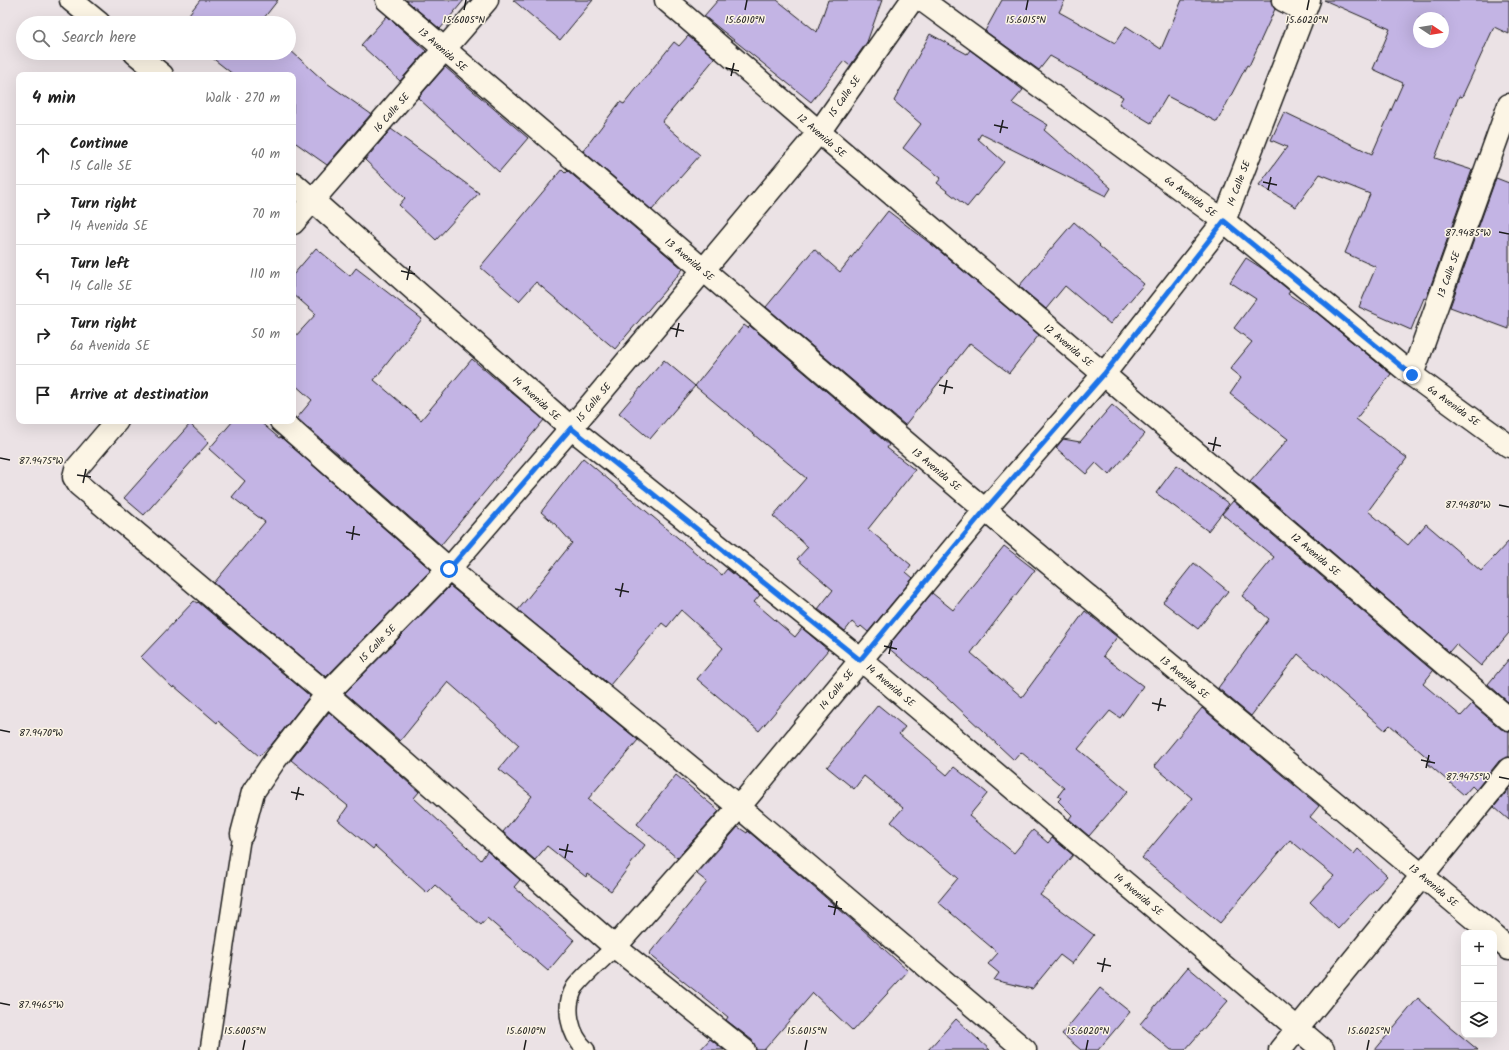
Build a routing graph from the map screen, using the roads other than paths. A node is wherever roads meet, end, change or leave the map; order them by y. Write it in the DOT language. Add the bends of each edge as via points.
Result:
graph roads {
  1 [pos="71,0"];
  2 [pos="387,0"];
  3 [pos="487,0"];
  4 [pos="666,0"];
  5 [pos="912,0"];
  6 [pos="922,0"];
  7 [pos="1283,0"];
  8 [pos="1306,6"];
  9 [pos="90,16"];
  10 [pos="444,51"];
  11 [pos="144,60"];
  12 [pos="158,72"];
  13 [pos="1509,105"];
  14 [pos="819,132"];
  15 [pos="296,185"];
  16 [pos="314,200"];
  17 [pos="296,220"];
  18 [pos="1224,221"];
  19 [pos="703,269"];
  20 [pos="1104,374"];
  21 [pos="1412,375"];
  22 [pos="114,424"];
  23 [pos="283,424"];
  24 [pos="571,428"];
  25 [pos="1509,446"];
  26 [pos="985,510"];
  27 [pos="449,569"];
  28 [pos="860,660"];
  29 [pos="327,694"];
  30 [pos="1509,719"];
  31 [pos="1509,769"];
  32 [pos="739,807"];
  33 [pos="242,834"];
  34 [pos="1423,876"];
  35 [pos="1487,930"];
  36 [pos="1497,939"];
  37 [pos="615,947"];
  38 [pos="1509,949"];
  39 [pos="1298,1029"];
  40 [pos="210,1050"];
  41 [pos="586,1050"];
  42 [pos="744,1050"];
  43 [pos="1025,1050"];
  44 [pos="1280,1050"];
  45 [pos="1323,1050"];
  1 -- 9 [label="street"];
  2 -- 10 [label="street, 13 Avenida SE"];
  3 -- 10 [label="street, 16 Calle SE"];
  4 -- 14 [label="street, 12 Avenida SE"];
  5 -- 14 [label="street, 15 Calle SE"];
  6 -- 18 [label="street, 6a Avenida SE"];
  7 -- 8 [label="street"];
  8 -- 18 [label="street, 14 Calle SE"];
  10 -- 16 [label="street, 16 Calle SE"];
  10 -- 19 [label="street, 13 Avenida SE"];
  11 -- 12 [label="street"];
  13 -- 21 [label="street, 13 Calle SE"];
  14 -- 19 [label="street, 15 Calle SE"];
  14 -- 20 [label="street, 12 Avenida SE"];
  15 -- 16 [label="street, 14 Avenida SE"];
  16 -- 17 [label="street, 16 Calle SE"];
  16 -- 24 [label="street, 14 Avenida SE"];
  18 -- 20 [label="street, 14 Calle SE"];
  18 -- 21 [label="street, 6a Avenida SE"];
  19 -- 24 [label="street, 15 Calle SE"];
  19 -- 26 [label="street, 13 Avenida SE"];
  20 -- 26 [label="street, 14 Calle SE"];
  20 -- 30 [label="street, 12 Avenida SE"];
  21 -- 25 [label="street, 6a Avenida SE"];
  22 -- 29 [label="street" via="76,469 74,477 78,485"];
  23 -- 27 [label="street"];
  24 -- 27 [label="street, 15 Calle SE"];
  24 -- 28 [label="street, 14 Avenida SE"];
  26 -- 28 [label="street, 14 Calle SE"];
  26 -- 34 [label="street, 13 Avenida SE"];
  27 -- 29 [label="street, 15 Calle SE"];
  27 -- 32 [label="street"];
  28 -- 32 [label="street, 14 Calle SE"];
  28 -- 39 [label="street, 14 Avenida SE"];
  29 -- 33 [label="street, 15 Calle SE" via="253,792"];
  29 -- 37 [label="street"];
  31 -- 34 [label="street"];
  32 -- 37 [label="street, 14 Calle SE"];
  32 -- 43 [label="street"];
  33 -- 40 [label="lane"];
  34 -- 35 [label="street, 13 Avenida SE"];
  34 -- 39 [label="street"];
  36 -- 38 [label="street"];
  37 -- 41 [label="lane" via="575,988 568,1010 572,1030"];
  37 -- 42 [label="street"];
  39 -- 44 [label="street"];
  39 -- 45 [label="street, 14 Avenida SE"];
}
